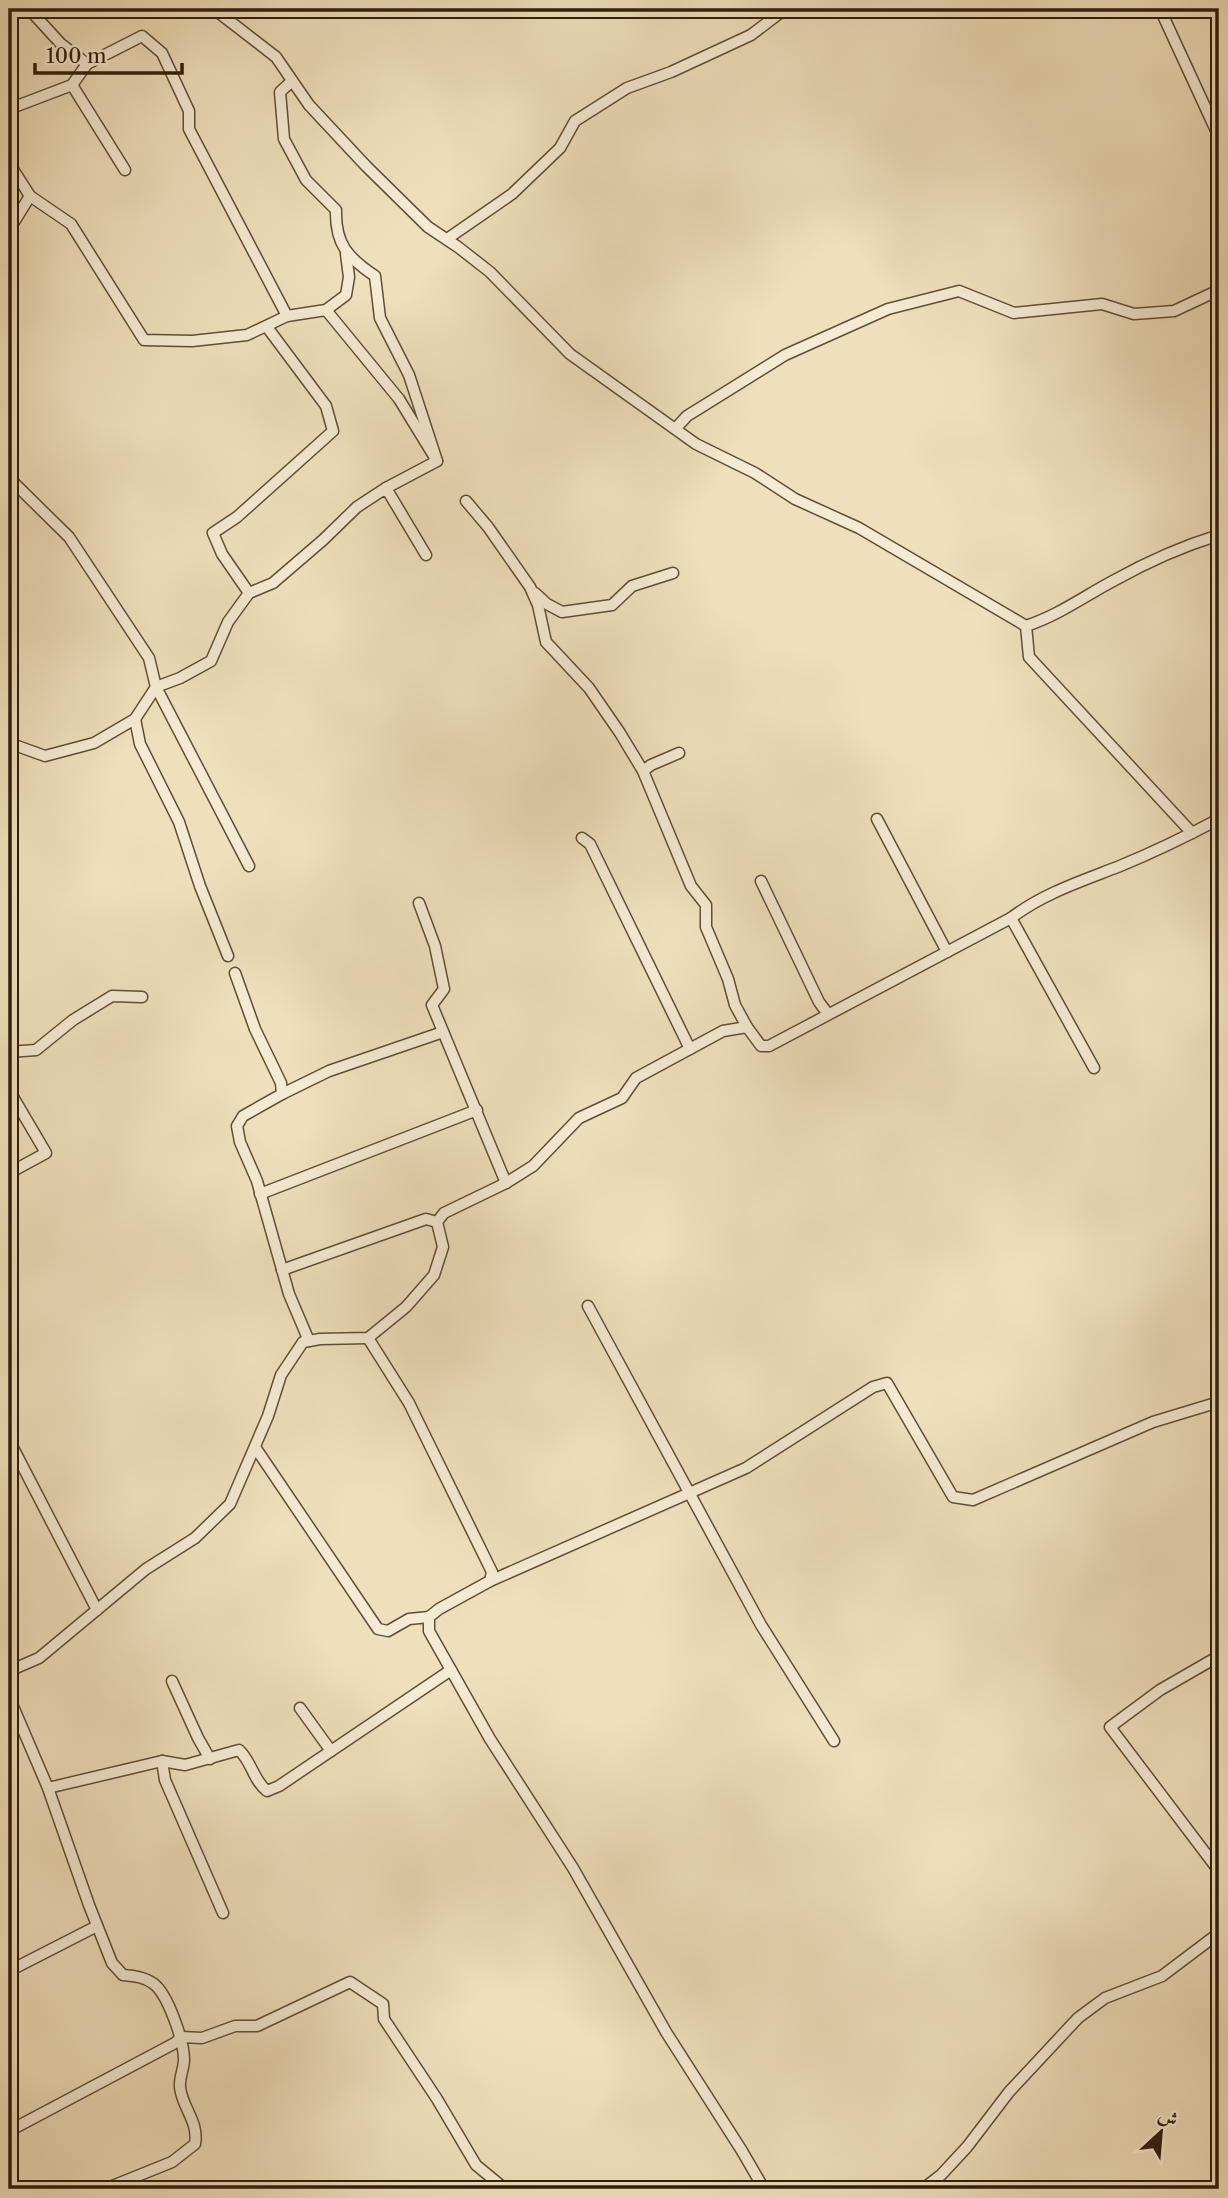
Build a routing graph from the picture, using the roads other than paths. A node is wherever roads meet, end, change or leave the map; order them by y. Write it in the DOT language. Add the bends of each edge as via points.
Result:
graph roads {
  1 [pos="29,9"];
  2 [pos="214,9"];
  3 [pos="785,9"];
  4 [pos="1160,9"];
  5 [pos="87,64"];
  6 [pos="292,81"];
  7 [pos="72,85"];
  8 [pos="9,109"];
  9 [pos="1219,137"];
  10 [pos="9,163"];
  11 [pos="125,170"];
  12 [pos="30,195"];
  13 [pos="9,230"];
  14 [pos="447,239"];
  15 [pos="346,254"];
  16 [pos="1219,290"];
  17 [pos="326,310"];
  18 [pos="287,316"];
  19 [pos="267,327"];
  20 [pos="676,428"];
  21 [pos="437,461"];
  22 [pos="9,478"];
  23 [pos="386,488"];
  24 [pos="466,501"];
  25 [pos="1219,535"];
  26 [pos="426,555"];
  27 [pos="673,573"];
  28 [pos="530,587"];
  29 [pos="249,593"];
  30 [pos="1026,626"];
  31 [pos="156,687"];
  32 [pos="135,719"];
  33 [pos="9,743"];
  34 [pos="679,752"];
  35 [pos="643,771"];
  36 [pos="877,819"];
  37 [pos="1219,819"];
  38 [pos="1192,833"];
  39 [pos="582,838"];
  40 [pos="249,866"];
  41 [pos="761,881"];
  42 [pos="419,903"];
  43 [pos="1011,918"];
  44 [pos="947,952"];
  45 [pos="229,956"];
  46 [pos="235,973"];
  47 [pos="142,997"];
  48 [pos="828,1014"];
  49 [pos="747,1027"];
  50 [pos="443,1032"];
  51 [pos="690,1049"];
  52 [pos="9,1052"];
  53 [pos="1094,1068"];
  54 [pos="9,1090"];
  55 [pos="282,1094"];
  56 [pos="477,1110"];
  57 [pos="9,1173"];
  58 [pos="506,1183"];
  59 [pos="260,1194"];
  60 [pos="437,1222"];
  61 [pos="282,1270"];
  62 [pos="588,1306"];
  63 [pos="369,1338"];
  64 [pos="309,1341"];
  65 [pos="1219,1402"];
  66 [pos="9,1440"];
  67 [pos="255,1447"];
  68 [pos="688,1493"];
  69 [pos="490,1581"];
  70 [pos="97,1610"];
  71 [pos="429,1617"];
  72 [pos="1219,1656"];
  73 [pos="9,1670"];
  74 [pos="451,1670"];
  75 [pos="172,1681"];
  76 [pos="9,1697"];
  77 [pos="300,1708"];
  78 [pos="834,1741"];
  79 [pos="331,1751"];
  80 [pos="210,1759"];
  81 [pos="162,1761"];
  82 [pos="48,1788"];
  83 [pos="1219,1871"];
  84 [pos="223,1913"];
  85 [pos="97,1926"];
  86 [pos="1219,1933"];
  87 [pos="9,1971"];
  88 [pos="181,2037"];
  89 [pos="9,2131"];
  90 [pos="105,2189"];
  91 [pos="505,2189"];
  92 [pos="764,2189"];
  93 [pos="923,2189"];
  1 -- 5 [label="street"];
  2 -- 6 [label="street" via="276,57"];
  3 -- 14 [label="street" via="751,35 627,88 575,121 560,148 512,194"];
  4 -- 9 [label="street"];
  5 -- 7 [label="street"];
  5 -- 18 [label="street" via="142,36 162,53 189,111 189,129"];
  6 -- 14 [label="street" via="309,106 366,166 428,227"];
  6 -- 15 [label="street" via="280,92 284,139 306,180 335,210 335,227"];
  7 -- 8 [label="street"];
  7 -- 11 [label="street"];
  10 -- 12 [label="street"];
  12 -- 13 [label="street"];
  12 -- 19 [label="street" via="71,224 144,340 192,341 247,335"];
  14 -- 20 [label="street" via="489,272 570,354"];
  15 -- 17 [label="street" via="346,295"];
  15 -- 21 [label="street" via="375,276 380,318 410,374"];
  16 -- 20 [label="street" via="1174,311 1134,314 1102,304 1014,313 959,291 888,309 785,355 687,416"];
  17 -- 18 [label="street"];
  17 -- 21 [label="street" via="399,399"];
  18 -- 19 [label="street"];
  19 -- 29 [label="street" via="326,406 332,431 213,533"];
  20 -- 30 [label="street" via="696,444 795,499 859,527"];
  21 -- 23 [label="street"];
  22 -- 31 [label="street" via="69,537 149,658"];
  23 -- 26 [label="street"];
  23 -- 29 [label="street" via="357,507 273,583"];
  24 -- 28 [label="street"];
  25 -- 30 [label="street" via="1176,550 1052,617"];
  27 -- 28 [label="street" via="632,586 612,604 562,612"];
  28 -- 35 [label="street" via="546,642 589,688"];
  29 -- 31 [label="street" via="228,622 211,661"];
  30 -- 38 [label="street" via="1029,657"];
  31 -- 32 [label="street"];
  31 -- 40 [label="street"];
  32 -- 33 [label="street" via="94,743 45,756"];
  32 -- 45 [label="street" via="140,744 179,822"];
  34 -- 35 [label="street"];
  35 -- 49 [label="street" via="686,875 706,905 706,927"];
  36 -- 44 [label="street"];
  37 -- 38 [label="street"];
  38 -- 43 [label="street" via="1058,890"];
  39 -- 51 [label="street" via="590,844"];
  41 -- 48 [label="street"];
  42 -- 50 [label="street" via="444,989 432,1005"];
  43 -- 44 [label="street"];
  43 -- 53 [label="street"];
  44 -- 48 [label="street"];
  46 -- 55 [label="street"];
  47 -- 52 [label="street" via="112,996 36,1050"];
  48 -- 49 [label="street" via="769,1045 761,1046"];
  49 -- 51 [label="street" via="723,1031"];
  50 -- 55 [label="street" via="329,1071"];
  50 -- 56 [label="street"];
  51 -- 58 [label="street" via="636,1078 622,1098 579,1118 533,1166"];
  54 -- 57 [label="street" via="46,1153"];
  55 -- 59 [label="street" via="243,1116 237,1126"];
  56 -- 58 [label="street"];
  56 -- 59 [label="street"];
  58 -- 60 [label="street" via="444,1213"];
  59 -- 61 [label="street"];
  60 -- 61 [label="street" via="426,1219"];
  60 -- 63 [label="street" via="443,1247 434,1275"];
  61 -- 64 [label="street"];
  62 -- 68 [label="street"];
  63 -- 64 [label="street"];
  63 -- 69 [label="street" via="409,1403 492,1572"];
  64 -- 67 [label="street" via="303,1342 281,1375"];
  65 -- 68 [label="street" via="1153,1422 973,1500 953,1497 887,1383 873,1387 746,1468"];
  66 -- 70 [label="street"];
  67 -- 70 [label="street" via="230,1504 195,1538 146,1569"];
  67 -- 71 [label="street" via="378,1629"];
  68 -- 69 [label="street"];
  68 -- 78 [label="street" via="761,1625"];
  69 -- 71 [label="street"];
  70 -- 73 [label="street" via="39,1658"];
  71 -- 74 [label="street" via="429,1631"];
  72 -- 83 [label="street" via="1160,1690 1110,1727"];
  74 -- 79 [label="street"];
  74 -- 92 [label="street"];
  75 -- 80 [label="street"];
  76 -- 82 [label="street"];
  77 -- 79 [label="street"];
  79 -- 80 [label="street" via="267,1791 239,1750"];
  80 -- 81 [label="street" via="185,1765"];
  81 -- 82 [label="street"];
  81 -- 84 [label="street" via="165,1780"];
  82 -- 85 [label="street"];
  85 -- 87 [label="street"];
  85 -- 88 [label="street" via="112,1963 123,1975 155,1984"];
  86 -- 93 [label="street" via="1162,1976 1105,1998 1078,2018 1009,2092 967,2147"];
  88 -- 89 [label="street"];
  88 -- 90 [label="street" via="180,2086 197,2131 195,2144 172,2162"];
  88 -- 91 [label="street" via="202,2038 235,2026 257,2026 351,1982 383,2004 384,2019 475,2165"];
}
